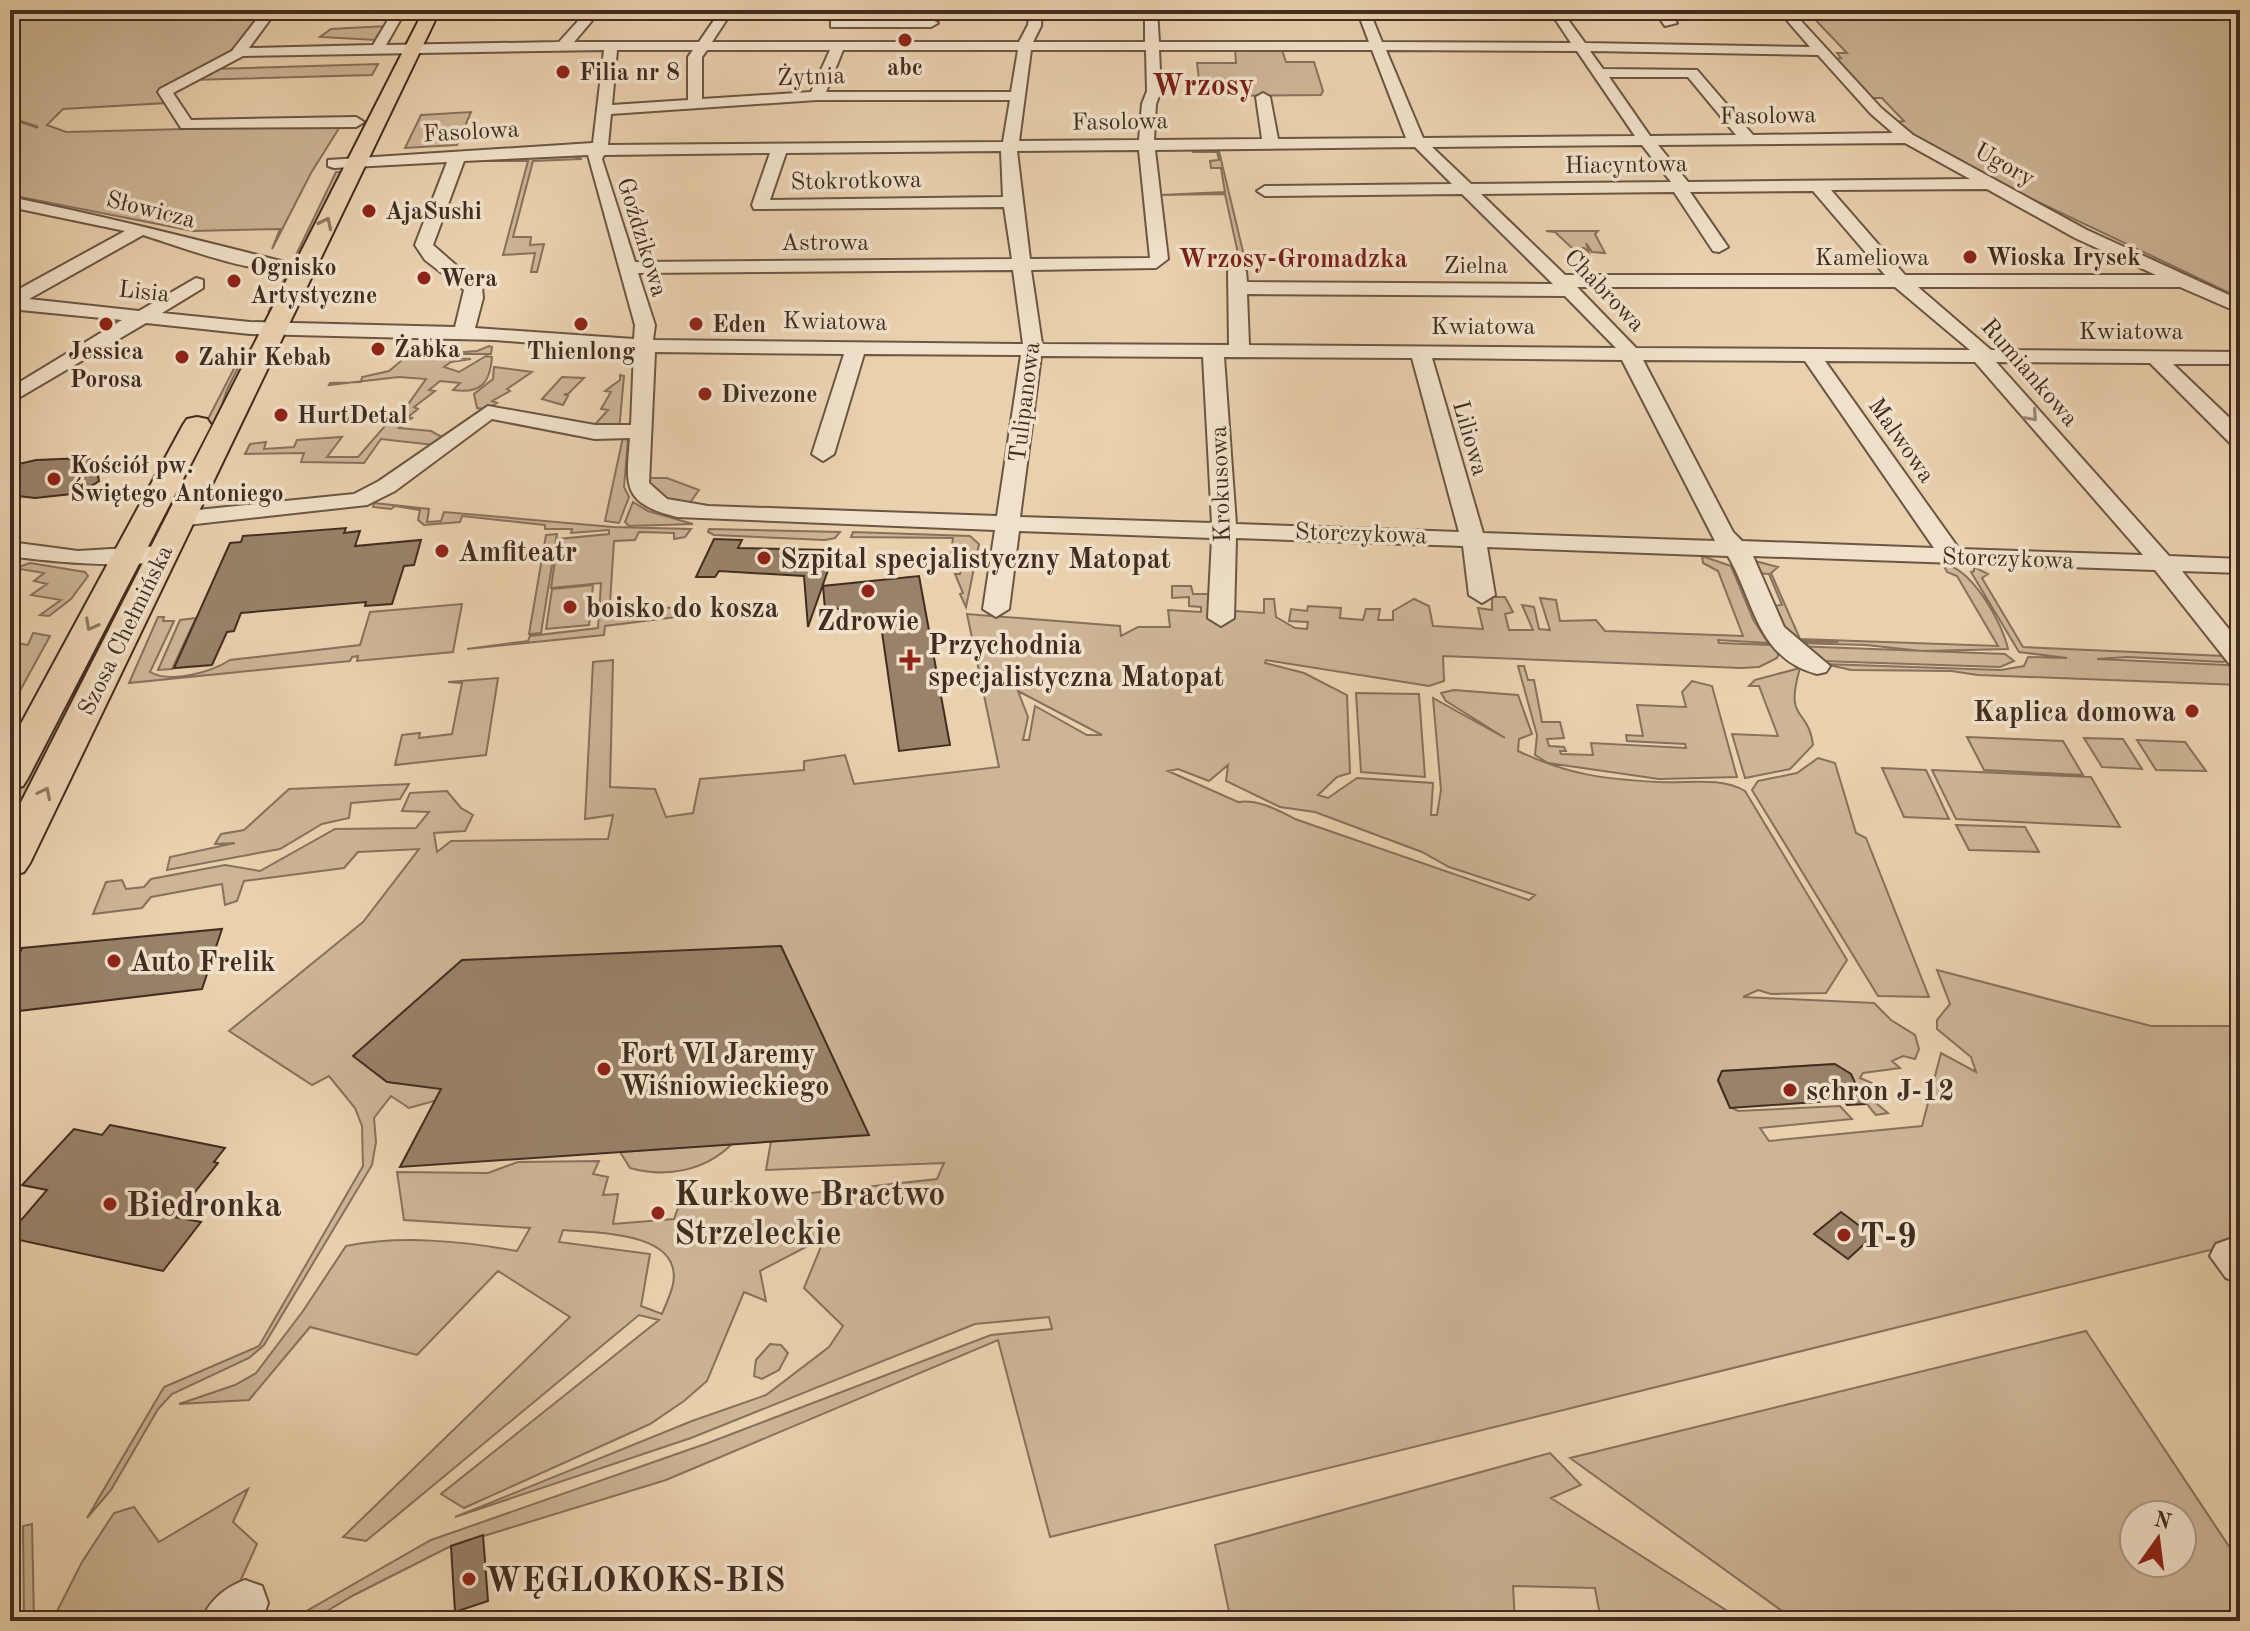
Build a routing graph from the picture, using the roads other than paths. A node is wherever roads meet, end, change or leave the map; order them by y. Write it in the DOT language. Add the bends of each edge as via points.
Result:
graph roads {
  1 [pos="271,10"];
  2 [pos="400,10"];
  3 [pos="419,10"];
  4 [pos="432,10"];
  5 [pos="595,10"];
  6 [pos="727,10"];
  7 [pos="1036,10"];
  8 [pos="1151,10"];
  9 [pos="1363,10"];
  10 [pos="1555,10"];
  11 [pos="1660,10"];
  12 [pos="1784,10"];
  13 [pos="933,17"];
  14 [pos="1670,23"];
  15 [pos="836,24"];
  16 [pos="1247,30"];
  17 [pos="563,46"];
  18 [pos="611,46"];
  19 [pos="702,46"];
  20 [pos="838,46"];
  21 [pos="924,46"];
  22 [pos="1026,46"];
  23 [pos="1152,46"];
  24 [pos="1256,46"];
  25 [pos="1376,46"];
  26 [pos="1580,46"];
  27 [pos="407,47"];
  28 [pos="378,48"];
  29 [pos="1822,51"];
  30 [pos="239,52"];
  31 [pos="1597,73"];
  32 [pos="817,96"];
  33 [pos="1019,96"];
  34 [pos="908,97"];
  35 [pos="1263,97"];
  36 [pos="695,105"];
  37 [pos="605,110"];
  38 [pos="356,122"];
  39 [pos="1908,138"];
  40 [pos="1748,139"];
  41 [pos="1646,141"];
  42 [pos="1417,143"];
  43 [pos="1271,144"];
  44 [pos="1147,145"];
  45 [pos="1010,146"];
  46 [pos="779,149"];
  47 [pos="597,150"];
  48 [pos="458,155"];
  49 [pos="357,161"];
  50 [pos="334,163"];
  51 [pos="1987,184"];
  52 [pos="1819,187"];
  53 [pos="1682,188"];
  54 [pos="1466,190"];
  55 [pos="1265,191"];
  56 [pos="10,202"];
  57 [pos="1012,202"];
  58 [pos="37,207"];
  59 [pos="10,220"];
  60 [pos="301,225"];
  61 [pos="141,229"];
  62 [pos="283,259"];
  63 [pos="1022,265"];
  64 [pos="629,268"];
  65 [pos="1739,276"];
  66 [pos="1900,281"];
  67 [pos="2183,281"];
  68 [pos="196,284"];
  69 [pos="1565,285"];
  70 [pos="10,302"];
  71 [pos="2240,307"];
  72 [pos="143,317"];
  73 [pos="261,329"];
  74 [pos="463,335"];
  75 [pos="643,343"];
  76 [pos="856,347"];
  77 [pos="1031,348"];
  78 [pos="1213,350"];
  79 [pos="1239,350"];
  80 [pos="1420,351"];
  81 [pos="1630,352"];
  82 [pos="1810,354"];
  83 [pos="1983,356"];
  84 [pos="2155,357"];
  85 [pos="2240,358"];
  86 [pos="10,397"];
  87 [pos="640,431"];
  88 [pos="2240,440"];
  89 [pos="823,454"];
  90 [pos="178,519"];
  91 [pos="1009,522"];
  92 [pos="1224,528"];
  93 [pos="1471,538"];
  94 [pos="1734,548"];
  95 [pos="10,549"];
  96 [pos="161,553"];
  97 [pos="127,555"];
  98 [pos="1952,556"];
  99 [pos="2163,563"];
  100 [pos="2240,566"];
  101 [pos="1482,595"];
  102 [pos="996,609"];
  103 [pos="1221,618"];
  104 [pos="2240,660"];
  105 [pos="1817,666"];
  106 [pos="10,778"];
  107 [pos="10,863"];
  1 -- 30 [label="street"];
  2 -- 28 [label="street"];
  3 -- 27 [label="main road, Szosa Chełmińska"];
  4 -- 27 [label="main road, Szosa Chełmińska"];
  5 -- 17 [label="street"];
  6 -- 19 [label="street"];
  7 -- 22 [label="street, Tulipanowa"];
  8 -- 23 [label="street"];
  9 -- 25 [label="street"];
  10 -- 26 [label="street"];
  11 -- 14 [label="street"];
  12 -- 29 [label="street, Ugory"];
  13 -- 15 [label="street"];
  13 -- 21 [label="street"];
  16 -- 24 [label="street"];
  17 -- 18 [label="street"];
  17 -- 27 [label="street"];
  18 -- 19 [label="street"];
  18 -- 37 [label="street"];
  19 -- 20 [label="street"];
  19 -- 36 [label="street" via="695,60"];
  20 -- 21 [label="street"];
  20 -- 32 [label="street"];
  21 -- 22 [label="street"];
  21 -- 34 [label="street"];
  22 -- 23 [label="street"];
  22 -- 33 [label="street, Tulipanowa"];
  23 -- 24 [label="street"];
  23 -- 44 [label="street" via="1154,91 1148,100"];
  24 -- 25 [label="street"];
  25 -- 26 [label="street"];
  25 -- 42 [label="street"];
  26 -- 29 [label="street"];
  26 -- 31 [label="street"];
  27 -- 28 [label="street"];
  27 -- 38 [label="main road, Szosa Chełmińska"];
  27 -- 49 [label="main road, Szosa Chełmińska"];
  28 -- 30 [label="street"];
  29 -- 39 [label="street, Ugory"];
  30 -- 38 [label="street" via="165,92 186,125"];
  31 -- 40 [label="street" via="1699,73"];
  31 -- 41 [label="street"];
  32 -- 34 [label="street, Żytnia"];
  32 -- 36 [label="street, Żytnia"];
  33 -- 34 [label="street, Żytnia"];
  33 -- 45 [label="street, Tulipanowa"];
  35 -- 43 [label="street"];
  36 -- 37 [label="street, Żytnia"];
  37 -- 47 [label="street"];
  38 -- 50 [label="main road, Szosa Chełmińska"];
  39 -- 40 [label="street, Fasolowa"];
  39 -- 51 [label="street, Ugory"];
  40 -- 41 [label="street, Fasolowa"];
  41 -- 42 [label="street, Fasolowa"];
  41 -- 53 [label="street"];
  42 -- 43 [label="street, Fasolowa"];
  42 -- 54 [label="street, Chabrowa"];
  43 -- 44 [label="street, Fasolowa"];
  44 -- 45 [label="street, Fasolowa"];
  44 -- 63 [label="street, Astrowa" via="1158,261 1143,266"];
  45 -- 46 [label="street, Fasolowa"];
  45 -- 57 [label="street, Tulipanowa"];
  46 -- 47 [label="street, Fasolowa"];
  46 -- 57 [label="street, Stokrotkowa" via="760,205"];
  47 -- 48 [label="street, Fasolowa"];
  47 -- 64 [label="street, Goździkowa" via="594,159"];
  48 -- 49 [label="street, Fasolowa"];
  48 -- 74 [label="street" via="424,245 473,288"];
  49 -- 50 [label="street, Fasolowa"];
  73 -- 49 [label="main road, Szosa Chełmińska, one-way"];
  50 -- 60 [label="main road, Szosa Chełmińska"];
  51 -- 52 [label="street, Hiacyntowa"];
  51 -- 67 [label="street, Ugory"];
  52 -- 53 [label="street, Hiacyntowa"];
  52 -- 66 [label="street, Rumiankowa"];
  53 -- 54 [label="street, Hiacyntowa"];
  53 -- 65 [label="street"];
  54 -- 55 [label="street, Hiacyntowa"];
  54 -- 69 [label="street, Chabrowa"];
  56 -- 58 [label="street, Słowicza"];
  57 -- 63 [label="street, Tulipanowa"];
  58 -- 59 [label="street"];
  58 -- 61 [label="street, Słowicza"];
  61 -- 62 [label="street, Słowicza" via="255,263"];
  61 -- 70 [label="street"];
  62 -- 73 [label="main road, Szosa Chełmińska"];
  63 -- 64 [label="street, Astrowa"];
  63 -- 77 [label="street, Tulipanowa"];
  64 -- 75 [label="street, Goździkowa" via="645,325"];
  66 -- 67 [label="street, Kameliowa"];
  66 -- 69 [label="street, Kameliowa"];
  66 -- 83 [label="street, Rumiankowa"];
  67 -- 71 [label="street, Ugory"];
  68 -- 72 [label="street"];
  69 -- 79 [label="street, Zielna" via="1238,279"];
  69 -- 81 [label="street, Chabrowa"];
  70 -- 72 [label="street, Lisia"];
  72 -- 73 [label="street, Lisia"];
  72 -- 86 [label="street"];
  73 -- 74 [label="street, Kwiatowa"];
  73 -- 90 [label="main road, Szosa Chełmińska"];
  73 -- 97 [label="main road, Szosa Chełmińska"];
  74 -- 75 [label="street, Kwiatowa"];
  75 -- 76 [label="street, Kwiatowa"];
  75 -- 87 [label="street, Storczykowa" via="647,359"];
  76 -- 77 [label="street, Kwiatowa"];
  76 -- 89 [label="street"];
  77 -- 78 [label="street, Kwiatowa"];
  77 -- 91 [label="street, Tulipanowa"];
  78 -- 79 [label="street, Kwiatowa"];
  78 -- 92 [label="street, Krokusowa"];
  79 -- 80 [label="street, Kwiatowa"];
  80 -- 81 [label="street, Kwiatowa"];
  80 -- 93 [label="street, Liliowa"];
  81 -- 82 [label="street, Kwiatowa"];
  81 -- 94 [label="street, Chabrowa"];
  82 -- 83 [label="street, Kwiatowa"];
  82 -- 98 [label="street, Malwowa"];
  83 -- 84 [label="street, Kwiatowa"];
  83 -- 99 [label="street, Rumiankowa, one-way"];
  84 -- 85 [label="street, Kwiatowa"];
  84 -- 88 [label="street"];
  87 -- 90 [label="street" via="604,433 580,424 488,412 380,491 359,500"];
  87 -- 91 [label="street, Storczykowa" via="638,483 654,503 675,510"];
  90 -- 96 [label="main road, Szosa Chełmińska"];
  91 -- 92 [label="street, Storczykowa"];
  91 -- 102 [label="street, Tulipanowa"];
  92 -- 93 [label="street, Storczykowa"];
  92 -- 103 [label="street, Krokusowa"];
  93 -- 94 [label="street, Storczykowa"];
  93 -- 101 [label="street, Liliowa"];
  94 -- 98 [label="street, Storczykowa"];
  94 -- 105 [label="street, Chabrowa" via="1771,629 1790,650"];
  95 -- 97 [label="street" via="78,558"];
  96 -- 97 [label="street"];
  107 -- 96 [label="main road, Szosa Chełmińska, one-way"];
  97 -- 106 [label="main road, Szosa Chełmińska, one-way"];
  98 -- 99 [label="street, Storczykowa"];
  99 -- 100 [label="street, Storczykowa"];
  99 -- 104 [label="street, Rumiankowa"];
}
